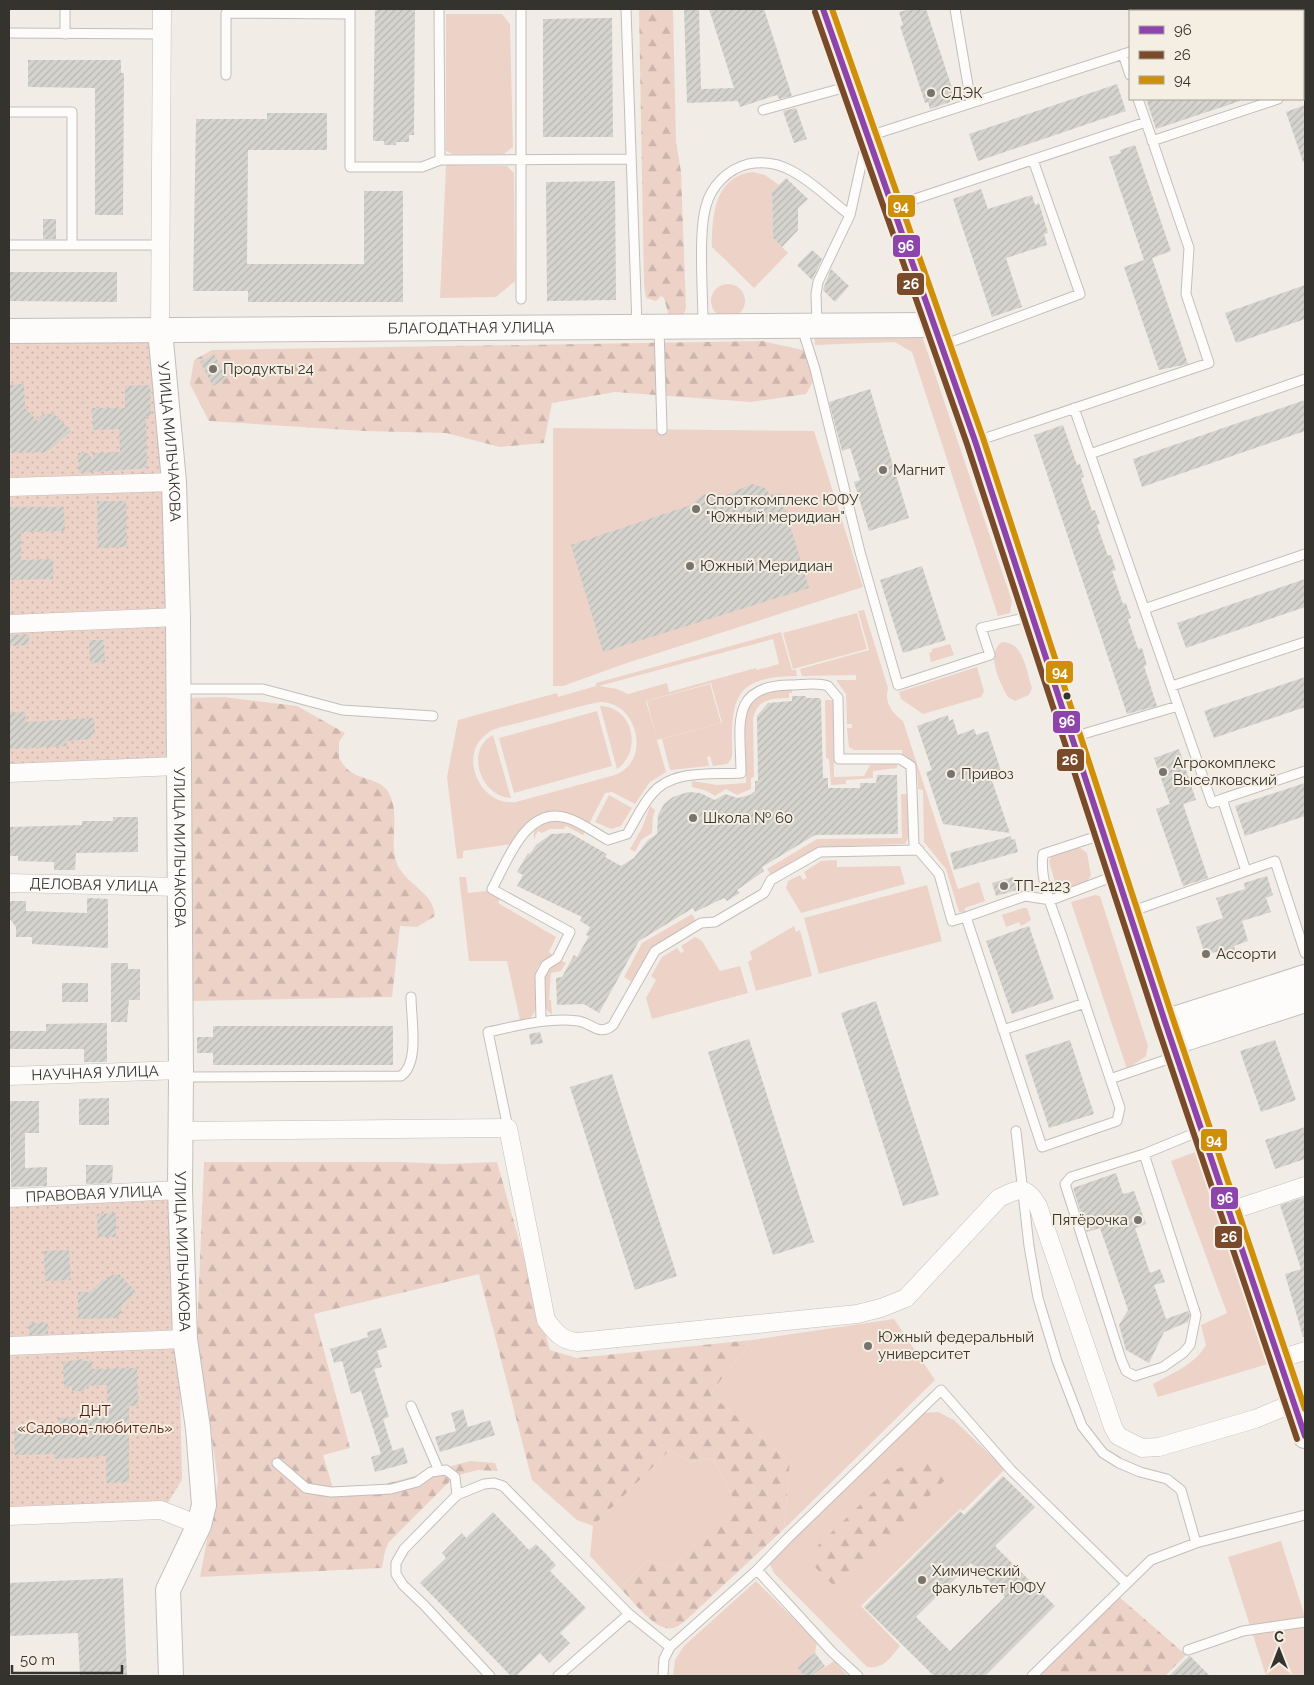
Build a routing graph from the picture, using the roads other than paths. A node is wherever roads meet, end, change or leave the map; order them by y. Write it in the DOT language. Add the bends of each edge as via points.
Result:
graph roads {
  1 [pos="65,9"];
  2 [pos="162,9"];
  3 [pos="439,9"];
  4 [pos="521,9"];
  5 [pos="626,9"];
  6 [pos="823,9"];
  7 [pos="955,9"];
  8 [pos="277,11"];
  9 [pos="350,11"];
  10 [pos="9,33"];
  11 [pos="65,34"];
  12 [pos="162,34"];
  13 [pos="1127,53"];
  14 [pos="1129,68"];
  15 [pos="226,75"];
  16 [pos="850,86"];
  17 [pos="1138,100"];
  18 [pos="1275,100"];
  19 [pos="971,103"];
  20 [pos="763,110"];
  21 [pos="11,112"];
  22 [pos="1146,122"];
  23 [pos="867,136"];
  24 [pos="1152,141"];
  25 [pos="630,159"];
  26 [pos="440,160"];
  27 [pos="521,160"];
  28 [pos="1033,160"];
  29 [pos="892,207"];
  30 [pos="850,215"];
  31 [pos="9,245"];
  32 [pos="72,245"];
  33 [pos="160,245"];
  34 [pos="521,299"];
  35 [pos="809,325"];
  36 [pos="703,326"];
  37 [pos="648,327"];
  38 [pos="160,330"];
  39 [pos="9,331"];
  40 [pos="937,335"];
  41 [pos="1305,379"];
  42 [pos="1074,408"];
  43 [pos="662,430"];
  44 [pos="975,441"];
  45 [pos="1090,454"];
  46 [pos="174,482"];
  47 [pos="9,487"];
  48 [pos="1305,554"];
  49 [pos="1144,608"];
  50 [pos="1032,616"];
  51 [pos="178,617"];
  52 [pos="9,624"];
  53 [pos="1305,642"];
  54 [pos="1172,686"];
  55 [pos="178,689"];
  56 [pos="1178,706"];
  57 [pos="433,716"];
  58 [pos="1072,738"];
  59 [pos="177,766"];
  60 [pos="1305,771"];
  61 [pos="9,773"];
  62 [pos="1222,799"];
  63 [pos="1104,834"];
  64 [pos="919,850"];
  65 [pos="1246,871"];
  66 [pos="1117,875"];
  67 [pos="9,882"];
  68 [pos="179,887"];
  69 [pos="1051,900"];
  70 [pos="1130,912"];
  71 [pos="966,917"];
  72 [pos="1305,953"];
  73 [pos="1305,977"];
  74 [pos="411,997"];
  75 [pos="1305,1000"];
  76 [pos="1084,1003"];
  77 [pos="541,1021"];
  78 [pos="1003,1030"];
  79 [pos="1172,1040"];
  80 [pos="181,1074"];
  81 [pos="9,1076"];
  82 [pos="1110,1079"];
  83 [pos="508,1128"];
  84 [pos="1202,1130"];
  85 [pos="180,1131"];
  86 [pos="1016,1131"];
  87 [pos="1144,1154"];
  88 [pos="1305,1186"];
  89 [pos="180,1190"];
  90 [pos="1023,1190"];
  91 [pos="9,1198"];
  92 [pos="1230,1210"];
  93 [pos="185,1340"];
  94 [pos="9,1346"];
  95 [pos="1305,1351"];
  96 [pos="1279,1359"];
  97 [pos="1294,1403"];
  98 [pos="411,1406"];
  99 [pos="1305,1436"];
  100 [pos="277,1463"];
  101 [pos="439,1471"];
  102 [pos="457,1495"];
  103 [pos="1305,1515"];
  104 [pos="9,1516"];
  105 [pos="199,1525"];
  106 [pos="1196,1543"];
  107 [pos="757,1570"];
  108 [pos="1126,1584"];
  109 [pos="629,1614"];
  110 [pos="1305,1622"];
  111 [pos="670,1648"];
  112 [pos="1188,1650"];
  113 [pos="171,1676"];
  114 [pos="490,1676"];
  115 [pos="558,1676"];
  116 [pos="663,1676"];
  117 [pos="858,1676"];
  118 [pos="1032,1676"];
  1 -- 11 [label="lane"];
  2 -- 12 [label="street, УЛИЦА МИЛЬЧАКОВА"];
  3 -- 26 [label="lane"];
  4 -- 27 [label="lane"];
  5 -- 25 [label="lane"];
  6 -- 16 [label="street"];
  7 -- 19 [label="lane"];
  8 -- 9 [label="lane"];
  8 -- 15 [label="lane" via="226,13"];
  9 -- 26 [label="lane" via="350,167 422,167"];
  10 -- 11 [label="lane"];
  11 -- 12 [label="lane"];
  12 -- 33 [label="street, УЛИЦА МИЛЬЧАКОВА"];
  13 -- 14 [label="lane"];
  13 -- 19 [label="lane"];
  16 -- 20 [label="lane"];
  16 -- 23 [label="street"];
  17 -- 22 [label="lane"];
  18 -- 24 [label="lane"];
  19 -- 23 [label="lane"];
  21 -- 32 [label="lane" via="72,112"];
  22 -- 24 [label="lane"];
  22 -- 28 [label="lane"];
  23 -- 29 [label="street"];
  23 -- 30 [label="lane"];
  24 -- 42 [label="lane" via="1189,248 1186,294 1209,363"];
  25 -- 27 [label="lane"];
  25 -- 37 [label="lane"];
  26 -- 27 [label="lane"];
  27 -- 34 [label="lane"];
  28 -- 29 [label="lane"];
  28 -- 40 [label="lane" via="1080,294"];
  29 -- 40 [label="street"];
  30 -- 35 [label="lane" via="818,282"];
  30 -- 36 [label="lane" via="793,171 775,164 756,162 740,166 724,176 712,190 703,226"];
  31 -- 32 [label="lane"];
  32 -- 33 [label="lane"];
  33 -- 38 [label="street, УЛИЦА МИЛЬЧАКОВА"];
  35 -- 36 [label="street, БЛАГОДАТНАЯ УЛИЦА"];
  35 -- 40 [label="street, БЛАГОДАТНАЯ УЛИЦА"];
  35 -- 50 [label="lane" via="815,369 860,552 898,685 990,655 981,628"];
  36 -- 37 [label="street, БЛАГОДАТНАЯ УЛИЦА"];
  37 -- 38 [label="street, БЛАГОДАТНАЯ УЛИЦА"];
  37 -- 43 [label="lane"];
  38 -- 39 [label="street, БЛАГОДАТНАЯ УЛИЦА"];
  38 -- 46 [label="street, УЛИЦА МИЛЬЧАКОВА"];
  40 -- 44 [label="street"];
  41 -- 45 [label="lane"];
  42 -- 44 [label="lane"];
  42 -- 45 [label="lane"];
  44 -- 50 [label="street"];
  45 -- 49 [label="lane"];
  46 -- 47 [label="street"];
  46 -- 51 [label="street, УЛИЦА МИЛЬЧАКОВА"];
  48 -- 49 [label="lane"];
  49 -- 54 [label="lane"];
  50 -- 58 [label="street"];
  51 -- 52 [label="street"];
  51 -- 55 [label="street, УЛИЦА МИЛЬЧАКОВА"];
  53 -- 54 [label="lane"];
  54 -- 56 [label="lane"];
  55 -- 57 [label="lane" via="263,689 342,710"];
  55 -- 59 [label="street, УЛИЦА МИЛЬЧАКОВА"];
  56 -- 58 [label="lane"];
  56 -- 62 [label="lane" via="1212,803"];
  58 -- 63 [label="street"];
  59 -- 61 [label="street"];
  59 -- 68 [label="street, УЛИЦА МИЛЬЧАКОВА"];
  60 -- 62 [label="lane"];
  62 -- 65 [label="lane"];
  63 -- 66 [label="street"];
  63 -- 69 [label="lane" via="1043,854 1041,870"];
  64 -- 71 [label="lane" via="939,874 952,921"];
  64 -- 77 [label="lane" via="820,852 771,880 764,893 715,922 701,923 655,951 609,1028 596,1030 580,1021"];
  64 -- 77 [label="lane" via="914,845 913,771 908,762 900,759 839,759 838,698 828,686 761,689 750,696 742,711 741,773 684,776 664,783 651,794 627,834 608,840 560,816 541,819 523,833 492,889 570,932 557,958 546,965 540,976"];
  65 -- 70 [label="lane"];
  65 -- 72 [label="lane" via="1276,861"];
  66 -- 69 [label="lane"];
  66 -- 70 [label="street"];
  67 -- 68 [label="street, ДЕЛОВАЯ УЛИЦА"];
  68 -- 80 [label="street, УЛИЦА МИЛЬЧАКОВА"];
  69 -- 71 [label="lane" via="1025,896"];
  69 -- 76 [label="lane"];
  70 -- 79 [label="street"];
  71 -- 78 [label="lane"];
  73 -- 79 [label="street"];
  74 -- 80 [label="lane" via="412,1059 408,1072 401,1076"];
  75 -- 79 [label="street"];
  76 -- 78 [label="lane"];
  76 -- 82 [label="lane"];
  77 -- 83 [label="lane" via="488,1032"];
  78 -- 82 [label="lane" via="1042,1147 1117,1121 1120,1108"];
  79 -- 82 [label="lane"];
  79 -- 84 [label="street"];
  80 -- 81 [label="street, НАУЧНАЯ УЛИЦА"];
  80 -- 85 [label="street, УЛИЦА МИЛЬЧАКОВА"];
  83 -- 85 [label="street"];
  83 -- 90 [label="street" via="546,1320 554,1332 572,1342 857,1314 881,1308 906,1298 999,1198"];
  84 -- 87 [label="lane"];
  84 -- 92 [label="street"];
  85 -- 89 [label="street, УЛИЦА МИЛЬЧАКОВА"];
  86 -- 90 [label="lane"];
  87 -- 87 [label="lane" via="1071,1177 1065,1184 1121,1359 1126,1371 1135,1376 1163,1367 1183,1353 1190,1345 1196,1315"];
  88 -- 92 [label="street"];
  89 -- 91 [label="street, ПРАВОВАЯ УЛИЦА"];
  89 -- 93 [label="street, УЛИЦА МИЛЬЧАКОВА"];
  90 -- 97 [label="street" via="1031,1194 1038,1206 1118,1436 1142,1448 1159,1447 1256,1419"];
  90 -- 106 [label="lane" via="1038,1298 1057,1361 1082,1426 1103,1452 1119,1463 1167,1478 1181,1490"];
  92 -- 96 [label="street"];
  93 -- 94 [label="street"];
  93 -- 105 [label="street, УЛИЦА МИЛЬЧАКОВА" via="204,1505"];
  95 -- 96 [label="street"];
  96 -- 97 [label="street"];
  97 -- 99 [label="street"];
  98 -- 101 [label="lane"];
  100 -- 101 [label="lane" via="306,1488 331,1492 391,1489 417,1482 431,1472"];
  101 -- 102 [label="lane" via="446,1470 455,1477"];
  102 -- 109 [label="lane" via="484,1484 504,1486"];
  102 -- 114 [label="lane" via="404,1549 396,1563 396,1574"];
  103 -- 106 [label="lane"];
  104 -- 105 [label="street" via="160,1510"];
  105 -- 113 [label="street, УЛИЦА МИЛЬЧАКОВА" via="168,1590"];
  106 -- 108 [label="lane" via="1151,1560"];
  107 -- 108 [label="lane" via="941,1390 1011,1470"];
  107 -- 111 [label="lane"];
  107 -- 117 [label="lane"];
  108 -- 118 [label="lane"];
  109 -- 111 [label="lane"];
  109 -- 115 [label="lane"];
  110 -- 112 [label="lane" via="1243,1630"];
  111 -- 116 [label="lane" via="664,1659"];
}
